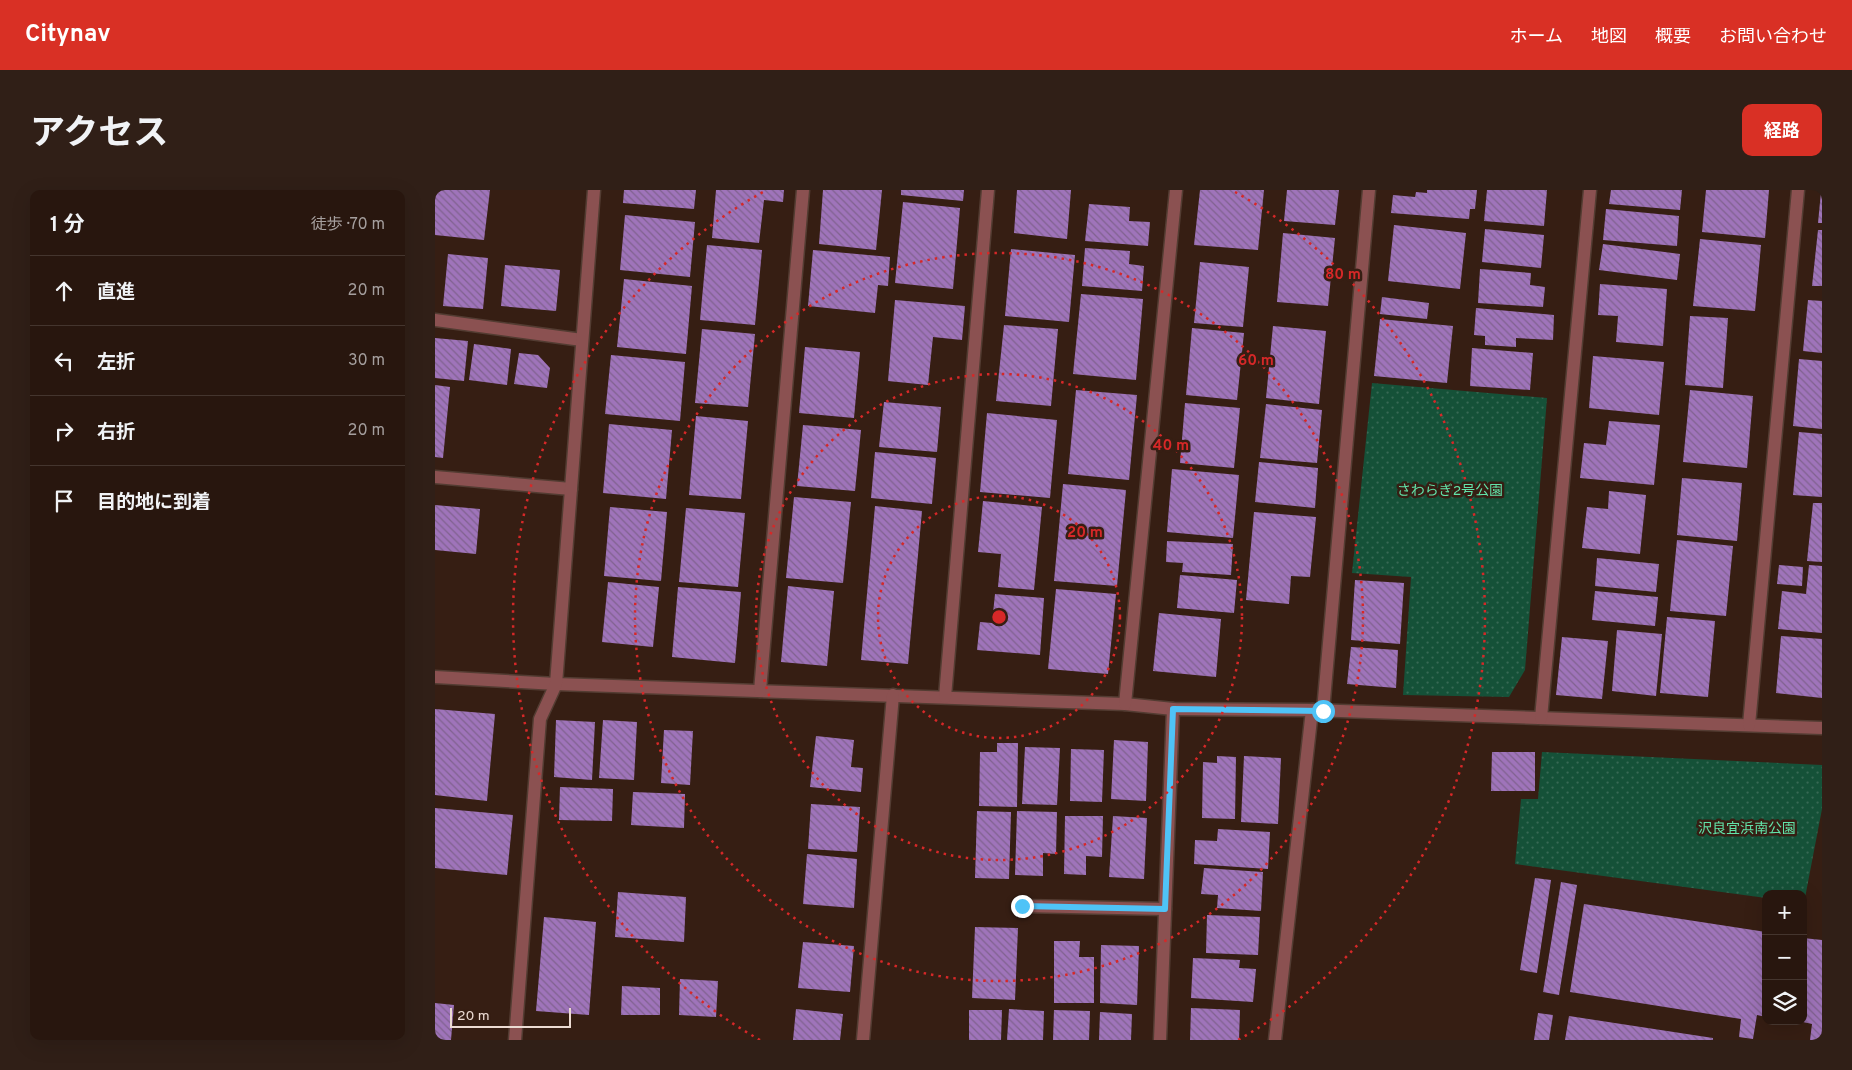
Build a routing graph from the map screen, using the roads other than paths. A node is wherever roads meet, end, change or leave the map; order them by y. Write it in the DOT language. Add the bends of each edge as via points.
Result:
graph roads {
  1 [pos="594,190"];
  2 [pos="803,190"];
  3 [pos="989,190"];
  4 [pos="1176,190"];
  5 [pos="1369,190"];
  6 [pos="1590,190"];
  7 [pos="1799,190"];
  8 [pos="435,320"];
  9 [pos="582,340"];
  10 [pos="435,477"];
  11 [pos="571,489"];
  12 [pos="435,677"];
  13 [pos="555,684"];
  14 [pos="760,691"];
  15 [pos="893,696"];
  16 [pos="945,697"];
  17 [pos="1125,704"];
  18 [pos="1173,709"];
  19 [pos="1317,711"];
  20 [pos="1541,718"];
  21 [pos="1749,725"];
  22 [pos="1822,728"];
  23 [pos="1022,906"];
  24 [pos="1165,909"];
  25 [pos="515,1040"];
  26 [pos="863,1040"];
  27 [pos="1160,1040"];
  28 [pos="1275,1040"];
  1 -- 9 [label="street"];
  2 -- 14 [label="street"];
  3 -- 16 [label="street"];
  4 -- 17 [label="street"];
  5 -- 19 [label="street"];
  6 -- 20 [label="street"];
  7 -- 21 [label="street"];
  8 -- 9 [label="street"];
  9 -- 11 [label="street"];
  10 -- 11 [label="street"];
  11 -- 13 [label="street"];
  12 -- 13 [label="street"];
  13 -- 14 [label="street"];
  13 -- 25 [label="street" via="540,719"];
  14 -- 15 [label="street"];
  15 -- 16 [label="street"];
  15 -- 26 [label="street"];
  16 -- 17 [label="street"];
  17 -- 18 [label="street"];
  18 -- 19 [label="street"];
  18 -- 24 [label="street"];
  19 -- 20 [label="street"];
  19 -- 28 [label="street"];
  20 -- 21 [label="street"];
  21 -- 22 [label="street"];
  23 -- 24 [label="street"];
  24 -- 27 [label="street"];
}
